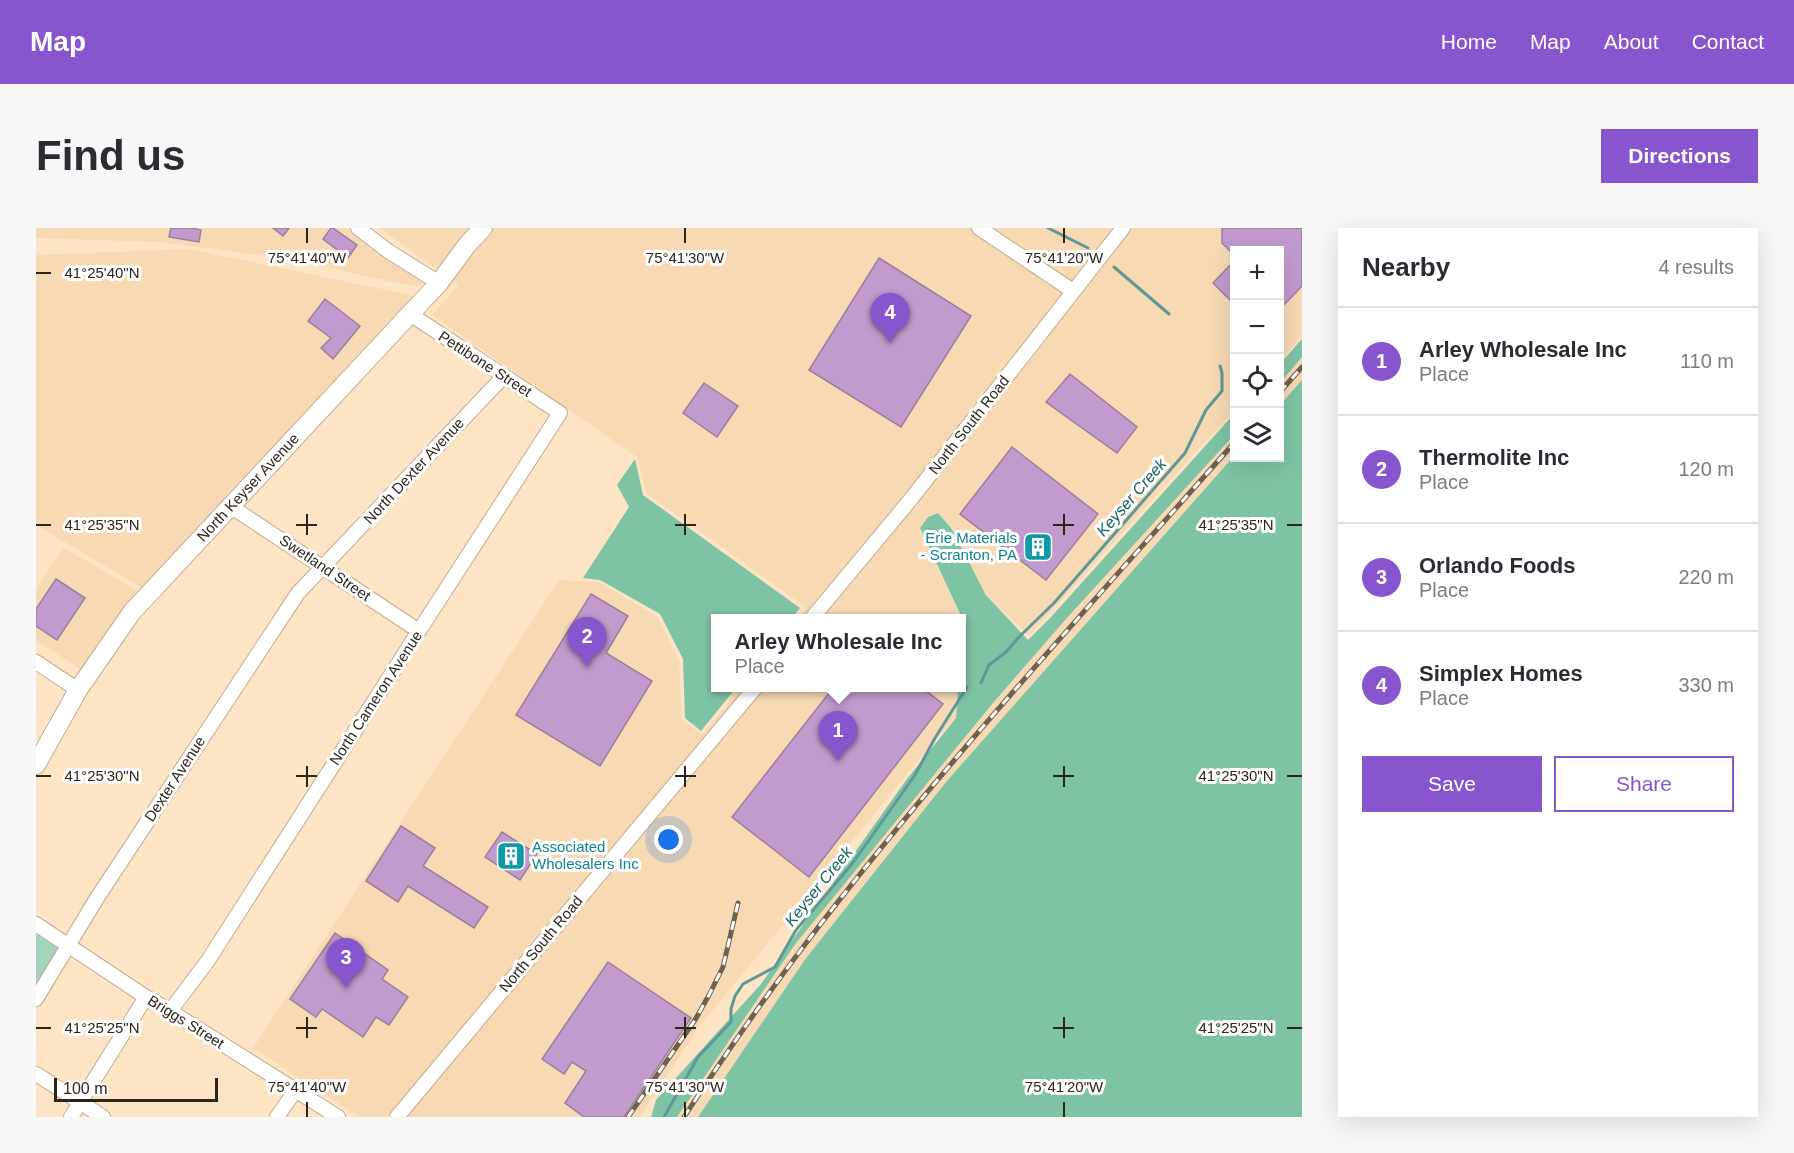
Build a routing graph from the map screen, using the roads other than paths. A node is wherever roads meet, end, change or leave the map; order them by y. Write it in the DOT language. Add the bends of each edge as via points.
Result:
graph roads {
  1 [pos="358,228"];
  2 [pos="483,228"];
  3 [pos="979,228"];
  4 [pos="1123,228"];
  5 [pos="439,283"];
  6 [pos="1072,291"];
  7 [pos="410,314"];
  8 [pos="504,376"];
  9 [pos="560,413"];
  10 [pos="230,506"];
  11 [pos="324,567"];
  12 [pos="815,614"];
  13 [pos="419,631"];
  14 [pos="36,662"];
  15 [pos="78,690"];
  16 [pos="751,692"];
  17 [pos="36,765"];
  18 [pos="36,924"];
  19 [pos="68,944"];
  20 [pos="146,997"];
  21 [pos="36,999"];
  22 [pos="170,1011"];
  23 [pos="36,1074"];
  24 [pos="295,1091"];
  25 [pos="81,1102"];
  26 [pos="71,1117"];
  27 [pos="103,1117"];
  28 [pos="278,1117"];
  29 [pos="338,1117"];
  30 [pos="396,1117"];
  1 -- 5 [label="street"];
  2 -- 5 [label="main road, North Keyser Avenue"];
  3 -- 6 [label="street"];
  4 -- 6 [label="street, North South Road"];
  5 -- 7 [label="main road, North Keyser Avenue"];
  6 -- 12 [label="street, North South Road" via="911,499"];
  7 -- 8 [label="street, Pettibone Street"];
  7 -- 10 [label="main road, North Keyser Avenue"];
  8 -- 9 [label="street, Pettibone Street"];
  8 -- 11 [label="street, North Dexter Avenue"];
  9 -- 13 [label="street, North Cameron Avenue"];
  10 -- 11 [label="street, Swetland Street"];
  10 -- 15 [label="main road, North Keyser Avenue" via="132,612"];
  11 -- 13 [label="street, Swetland Street"];
  11 -- 19 [label="street, Dexter Avenue" via="298,593"];
  13 -- 22 [label="street, North Cameron Avenue" via="207,962"];
  14 -- 15 [label="street"];
  15 -- 17 [label="main road, North Keyser Avenue"];
  16 -- 30 [label="street, North South Road"];
  18 -- 19 [label="street, Briggs Street"];
  19 -- 20 [label="street, Briggs Street"];
  19 -- 21 [label="street, Dexter Avenue"];
  20 -- 22 [label="street, Briggs Street"];
  20 -- 25 [label="street"];
  22 -- 24 [label="street, Briggs Street"];
  23 -- 25 [label="street"];
  24 -- 28 [label="street"];
  24 -- 29 [label="street, Briggs Street"];
  25 -- 26 [label="street"];
  25 -- 27 [label="street"];
}
